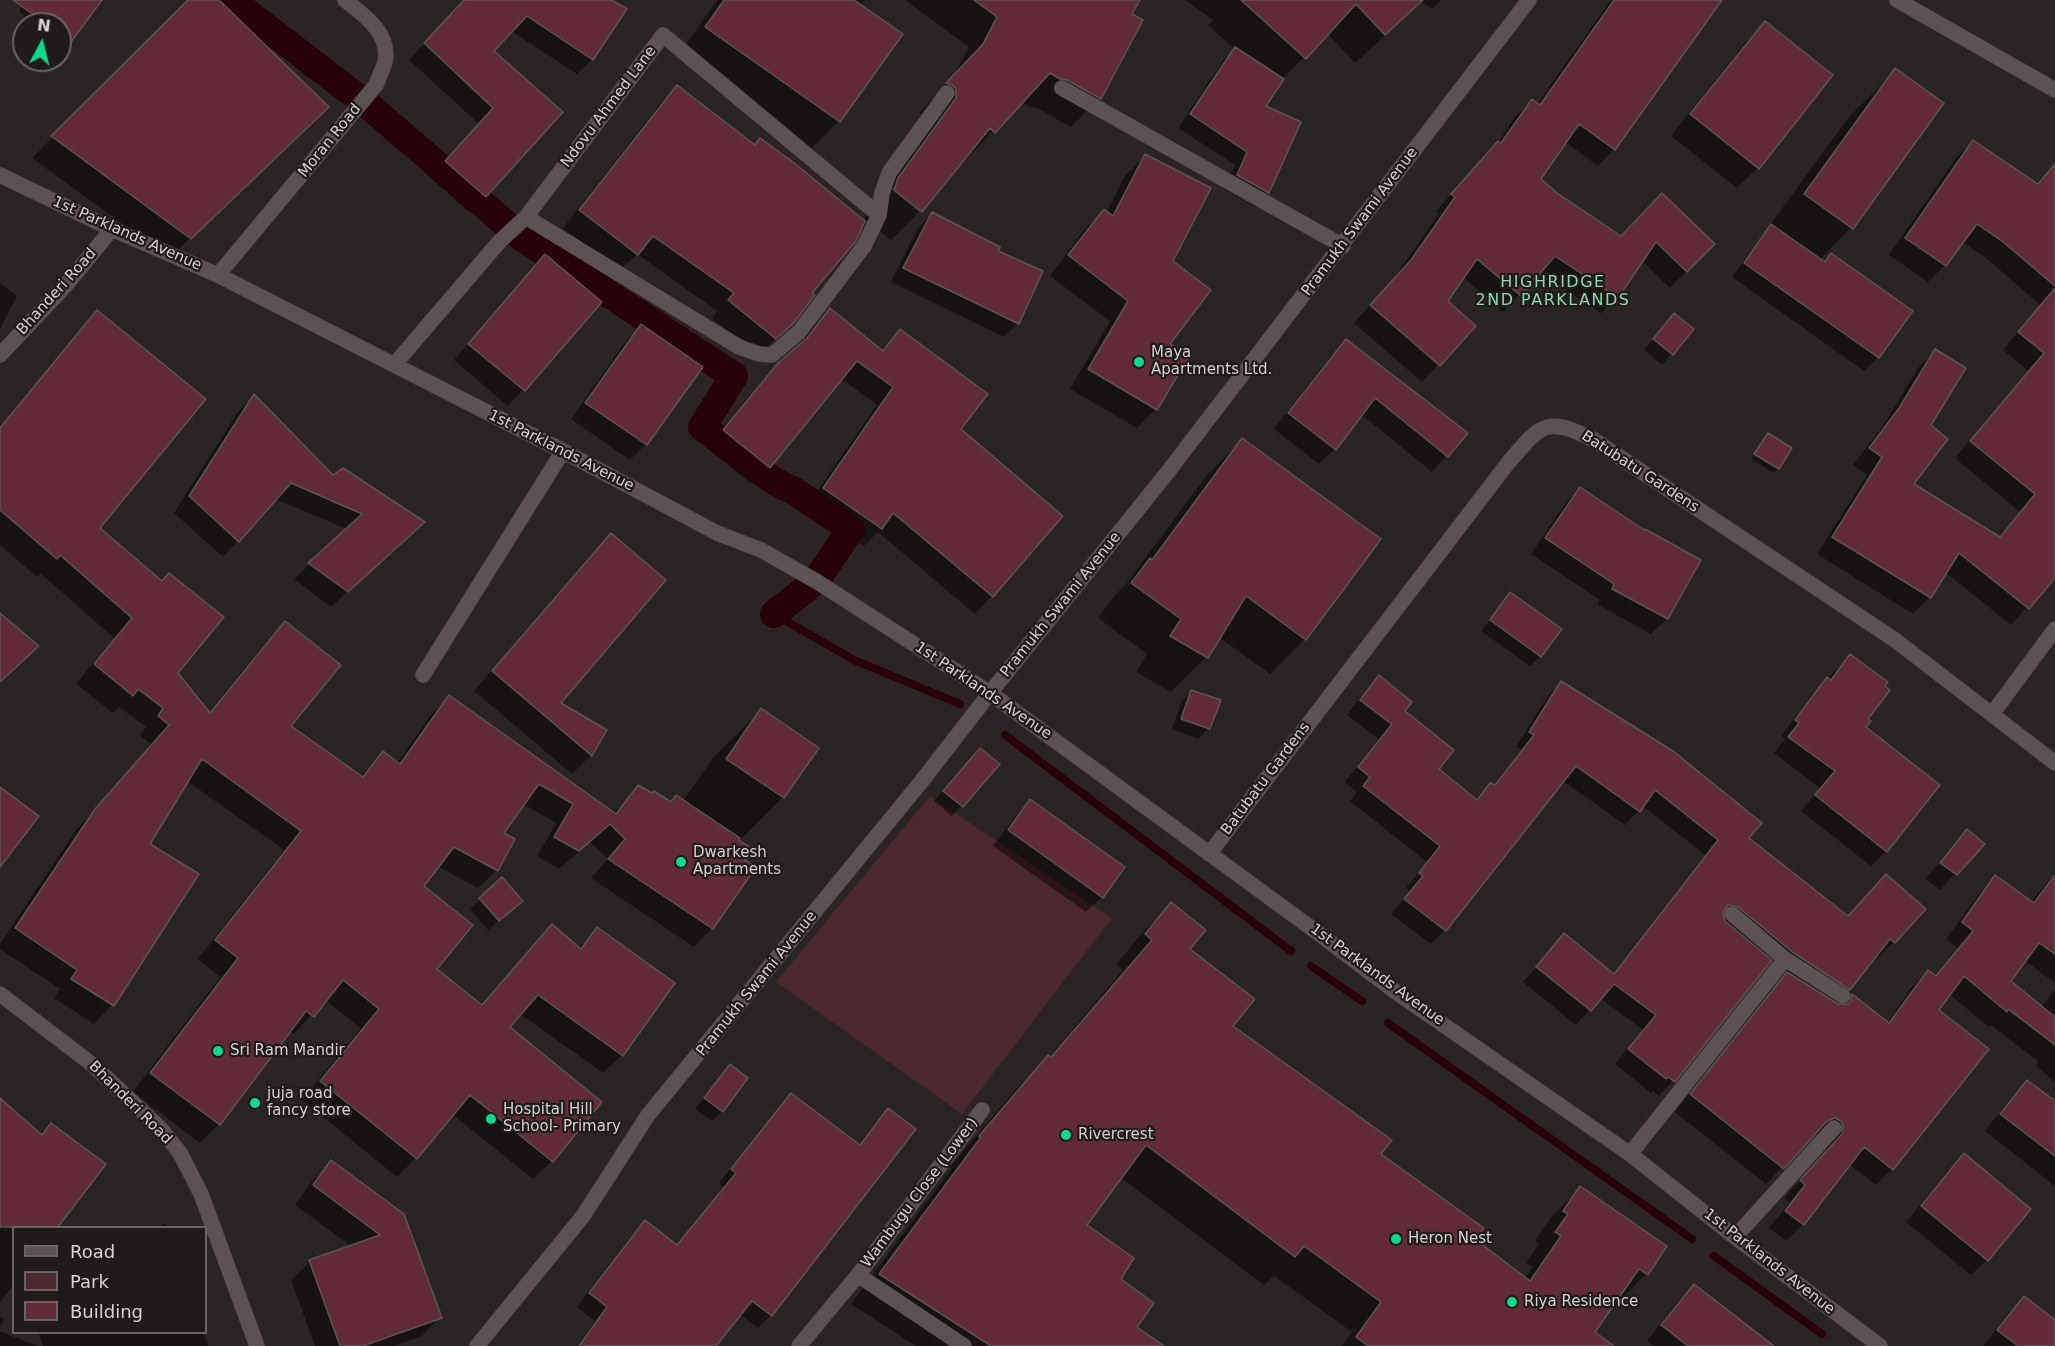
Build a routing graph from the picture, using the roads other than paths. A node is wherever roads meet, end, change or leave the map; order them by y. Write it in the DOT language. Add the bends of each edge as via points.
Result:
graph roads {
  1 [pos="345,0"];
  2 [pos="1529,0"];
  3 [pos="1897,0"];
  4 [pos="1062,88"];
  5 [pos="2055,90"];
  6 [pos="947,93"];
  7 [pos="0,175"];
  8 [pos="879,215"];
  9 [pos="526,217"];
  10 [pos="112,229"];
  11 [pos="1343,246"];
  12 [pos="218,275"];
  13 [pos="0,355"];
  14 [pos="394,365"];
  15 [pos="563,451"];
  16 [pos="2055,628"];
  17 [pos="423,675"];
  18 [pos="990,693"];
  19 [pos="1992,714"];
  20 [pos="2055,764"];
  21 [pos="1209,854"];
  22 [pos="1732,914"];
  23 [pos="1785,959"];
  24 [pos="0,994"];
  25 [pos="1843,996"];
  26 [pos="982,1110"];
  27 [pos="1833,1128"];
  28 [pos="1630,1154"];
  29 [pos="1735,1237"];
  30 [pos="858,1275"];
  31 [pos="257,1346"];
  32 [pos="477,1346"];
  33 [pos="799,1346"];
  34 [pos="964,1346"];
  35 [pos="1880,1346"];
  1 -- 12 [label="street, Moran Road" via="372,22 385,45 385,62 376,85"];
  2 -- 11 [label="street, Pramukh Swami Avenue"];
  3 -- 5 [label="street"];
  4 -- 11 [label="street"];
  6 -- 8 [label="street" via="889,172"];
  7 -- 10 [label="street, 1st Parklands Avenue"];
  8 -- 9 [label="street" via="864,246 812,315 772,356 740,347"];
  8 -- 9 [label="street, Ndovu Ahmed Lane" via="663,34"];
  9 -- 14 [label="street, Ndovu Ahmed Lane" via="499,242"];
  10 -- 12 [label="street, 1st Parklands Avenue"];
  10 -- 13 [label="street, Bhanderi Road"];
  11 -- 18 [label="street, Pramukh Swami Avenue"];
  12 -- 14 [label="street, 1st Parklands Avenue"];
  14 -- 15 [label="street, 1st Parklands Avenue"];
  15 -- 17 [label="street"];
  15 -- 18 [label="street, 1st Parklands Avenue" via="816,581"];
  16 -- 19 [label="street"];
  18 -- 21 [label="street, 1st Parklands Avenue"];
  18 -- 32 [label="street, Pramukh Swami Avenue" via="648,1115 583,1216"];
  19 -- 20 [label="street, Batubatu Gardens"];
  19 -- 21 [label="street, Batubatu Gardens" via="1895,640 1594,440 1570,428 1554,426 1532,435 1508,463"];
  21 -- 28 [label="street, 1st Parklands Avenue" via="1393,990"];
  22 -- 23 [label="street"];
  23 -- 25 [label="street"];
  23 -- 28 [label="street"];
  24 -- 31 [label="street, Bhanderi Road" via="93,1065 161,1129 180,1153 201,1194"];
  26 -- 30 [label="street, Wambugu Close (Lower)"];
  27 -- 29 [label="street"];
  28 -- 29 [label="street, 1st Parklands Avenue"];
  29 -- 35 [label="street, 1st Parklands Avenue"];
  30 -- 33 [label="street, Wambugu Close (Lower)"];
  30 -- 34 [label="street"];
}
